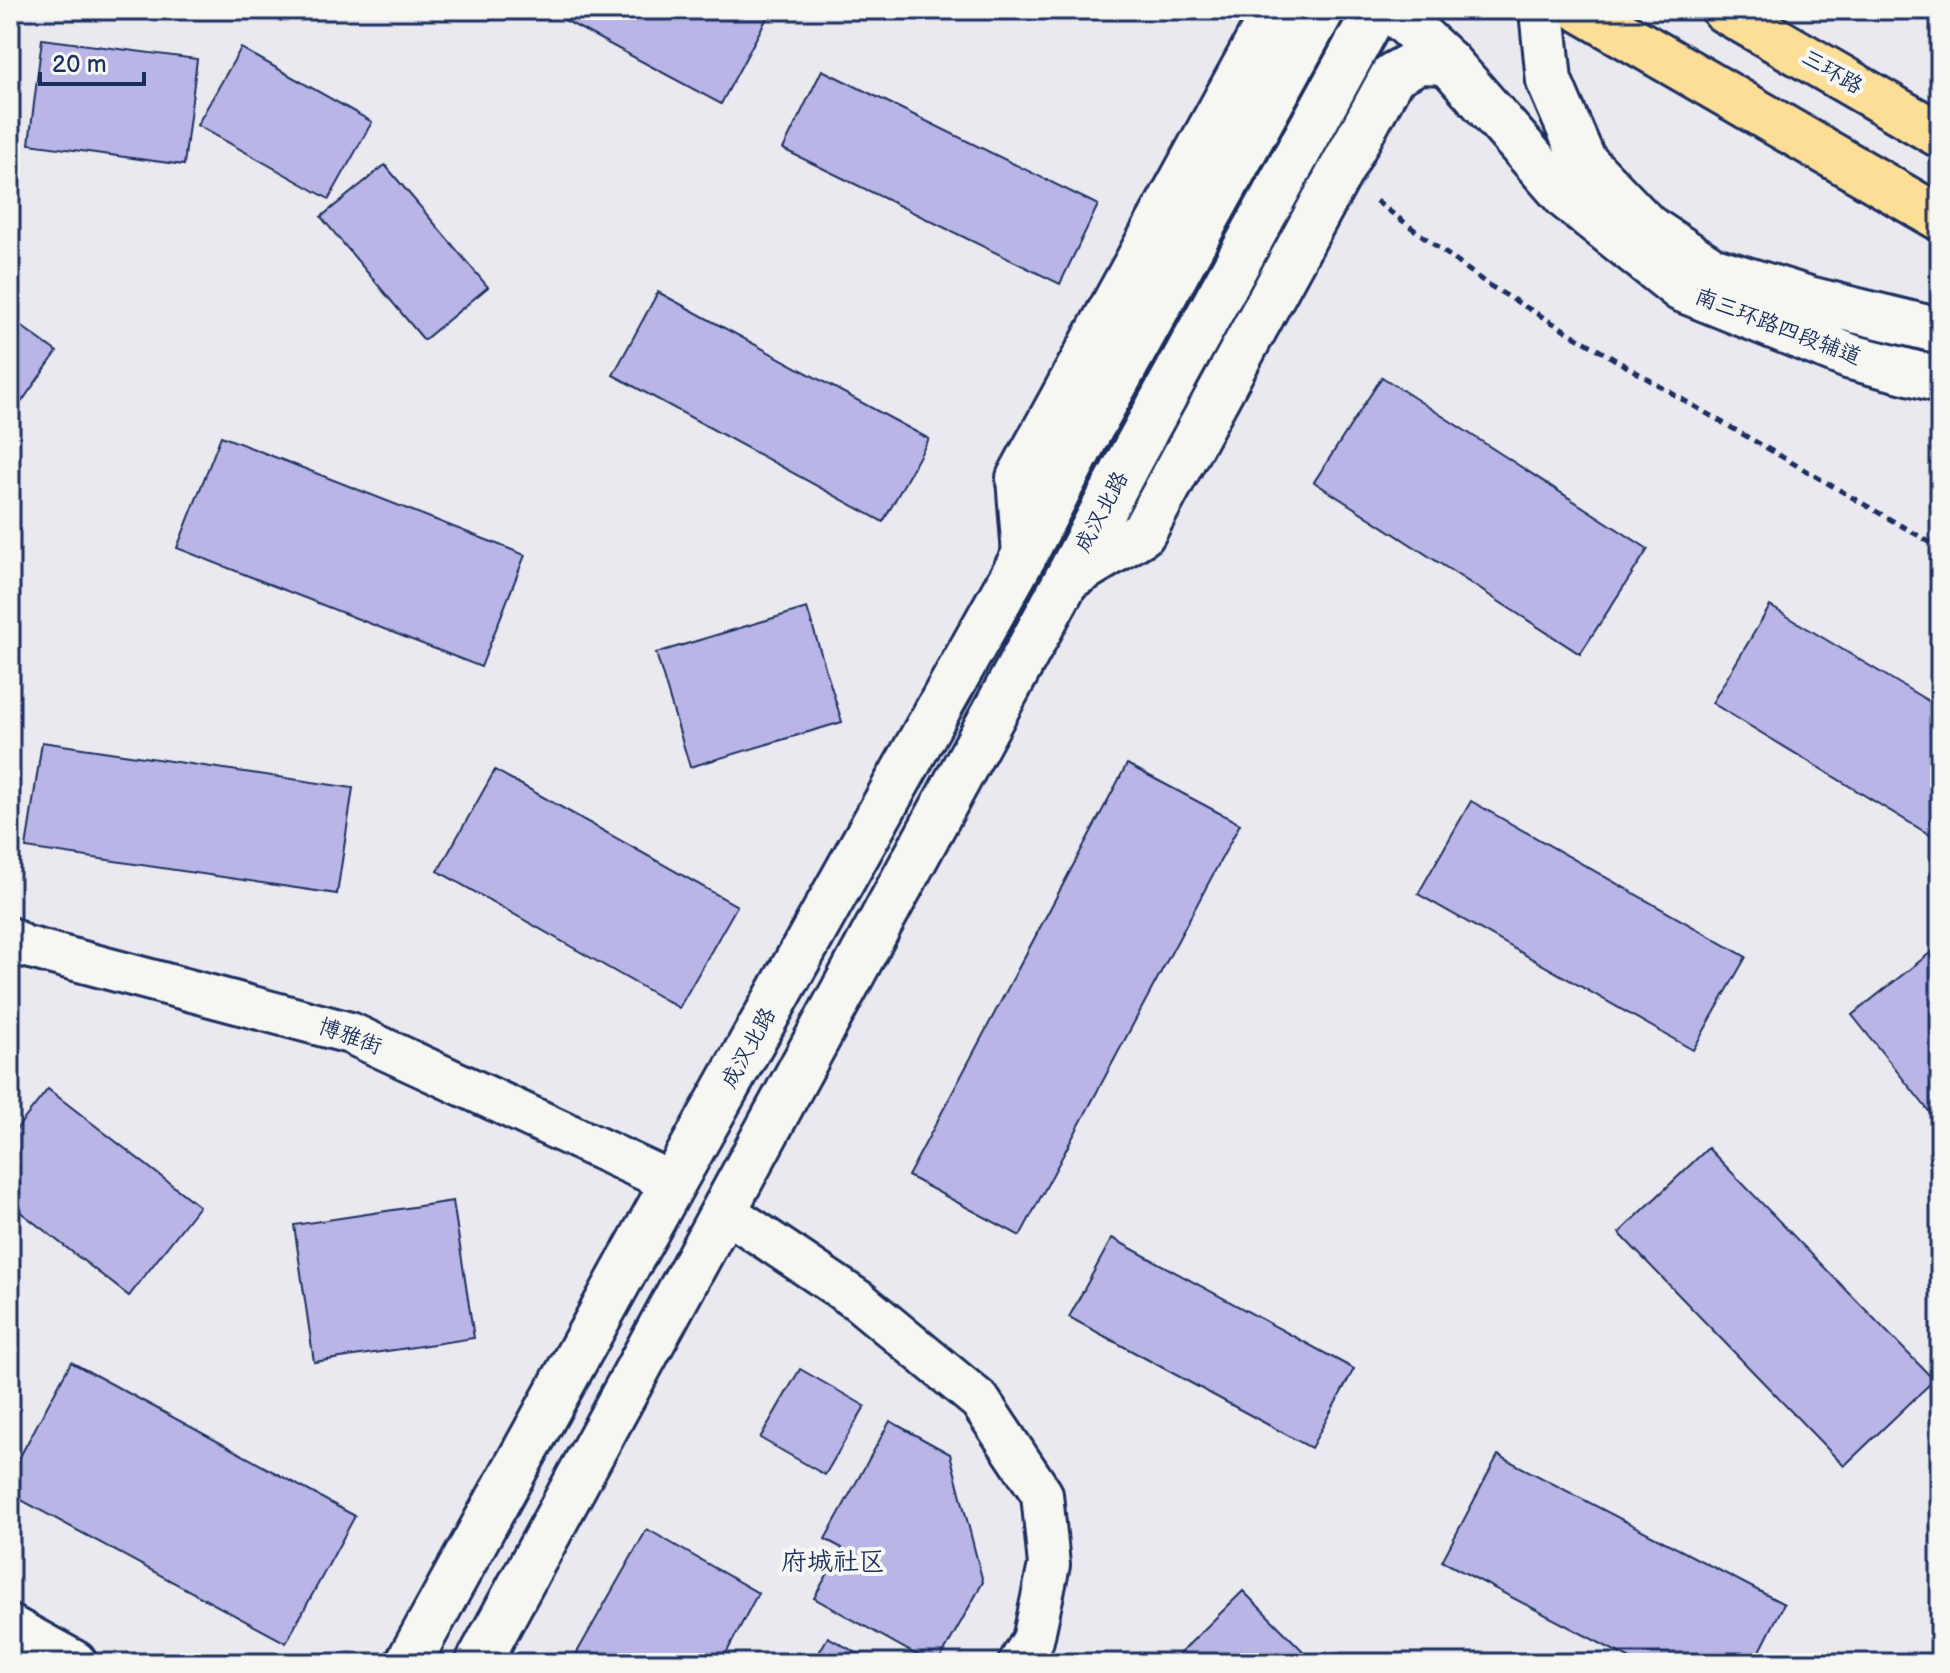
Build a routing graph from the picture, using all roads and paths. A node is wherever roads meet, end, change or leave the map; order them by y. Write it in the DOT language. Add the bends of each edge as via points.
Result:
graph roads {
  1 [pos="1322,10"];
  2 [pos="1376,10"];
  3 [pos="1389,10"];
  4 [pos="1542,10"];
  5 [pos="1581,10"];
  6 [pos="1724,10"];
  7 [pos="1275,11"];
  8 [pos="1448,62"];
  9 [pos="1393,75"];
  10 [pos="1940,135"];
  11 [pos="1376,201"];
  12 [pos="1940,218"];
  13 [pos="1940,331"];
  14 [pos="1940,380"];
  15 [pos="1940,548"];
  16 [pos="1025,554"];
  17 [pos="1067,579"];
  18 [pos="10,938"];
  19 [pos="673,1183"];
  20 [pos="725,1211"];
  21 [pos="10,1628"];
  22 [pos="74,1663"];
  23 [pos="408,1663"];
  24 [pos="478,1663"];
  25 [pos="1019,1663"];
  1 -- 16 [label="main road, 成汉北路"];
  2 -- 17 [label="main road, 成汉北路"];
  3 -- 8 [label="main road, 南三环路四段辅道"];
  3 -- 9 [label="main road" via="1395,19"];
  4 -- 13 [label="main road" via="1549,81 1583,160 1647,227 1711,269"];
  5 -- 12 [label="main road"];
  6 -- 10 [label="main road, 三环路"];
  7 -- 16 [label="main road" via="1019,478"];
  8 -- 9 [label="main road" via="1419,61"];
  8 -- 14 [label="main road, 南三环路四段辅道" via="1567,198 1681,289 1851,357"];
  9 -- 17 [label="main road" via="1143,533"];
  11 -- 15 [label="path" via="1487,284"];
  16 -- 19 [label="main road, 成汉北路"];
  17 -- 20 [label="main road, 成汉北路"];
  18 -- 19 [label="street, 博雅街" via="23,946 350,1033"];
  19 -- 23 [label="main road, 成汉北路"];
  20 -- 24 [label="main road, 成汉北路"];
  20 -- 25 [label="street" via="859,1301 980,1401 1042,1494 1049,1565 1033,1640"];
  21 -- 22 [label="main road"];
}
